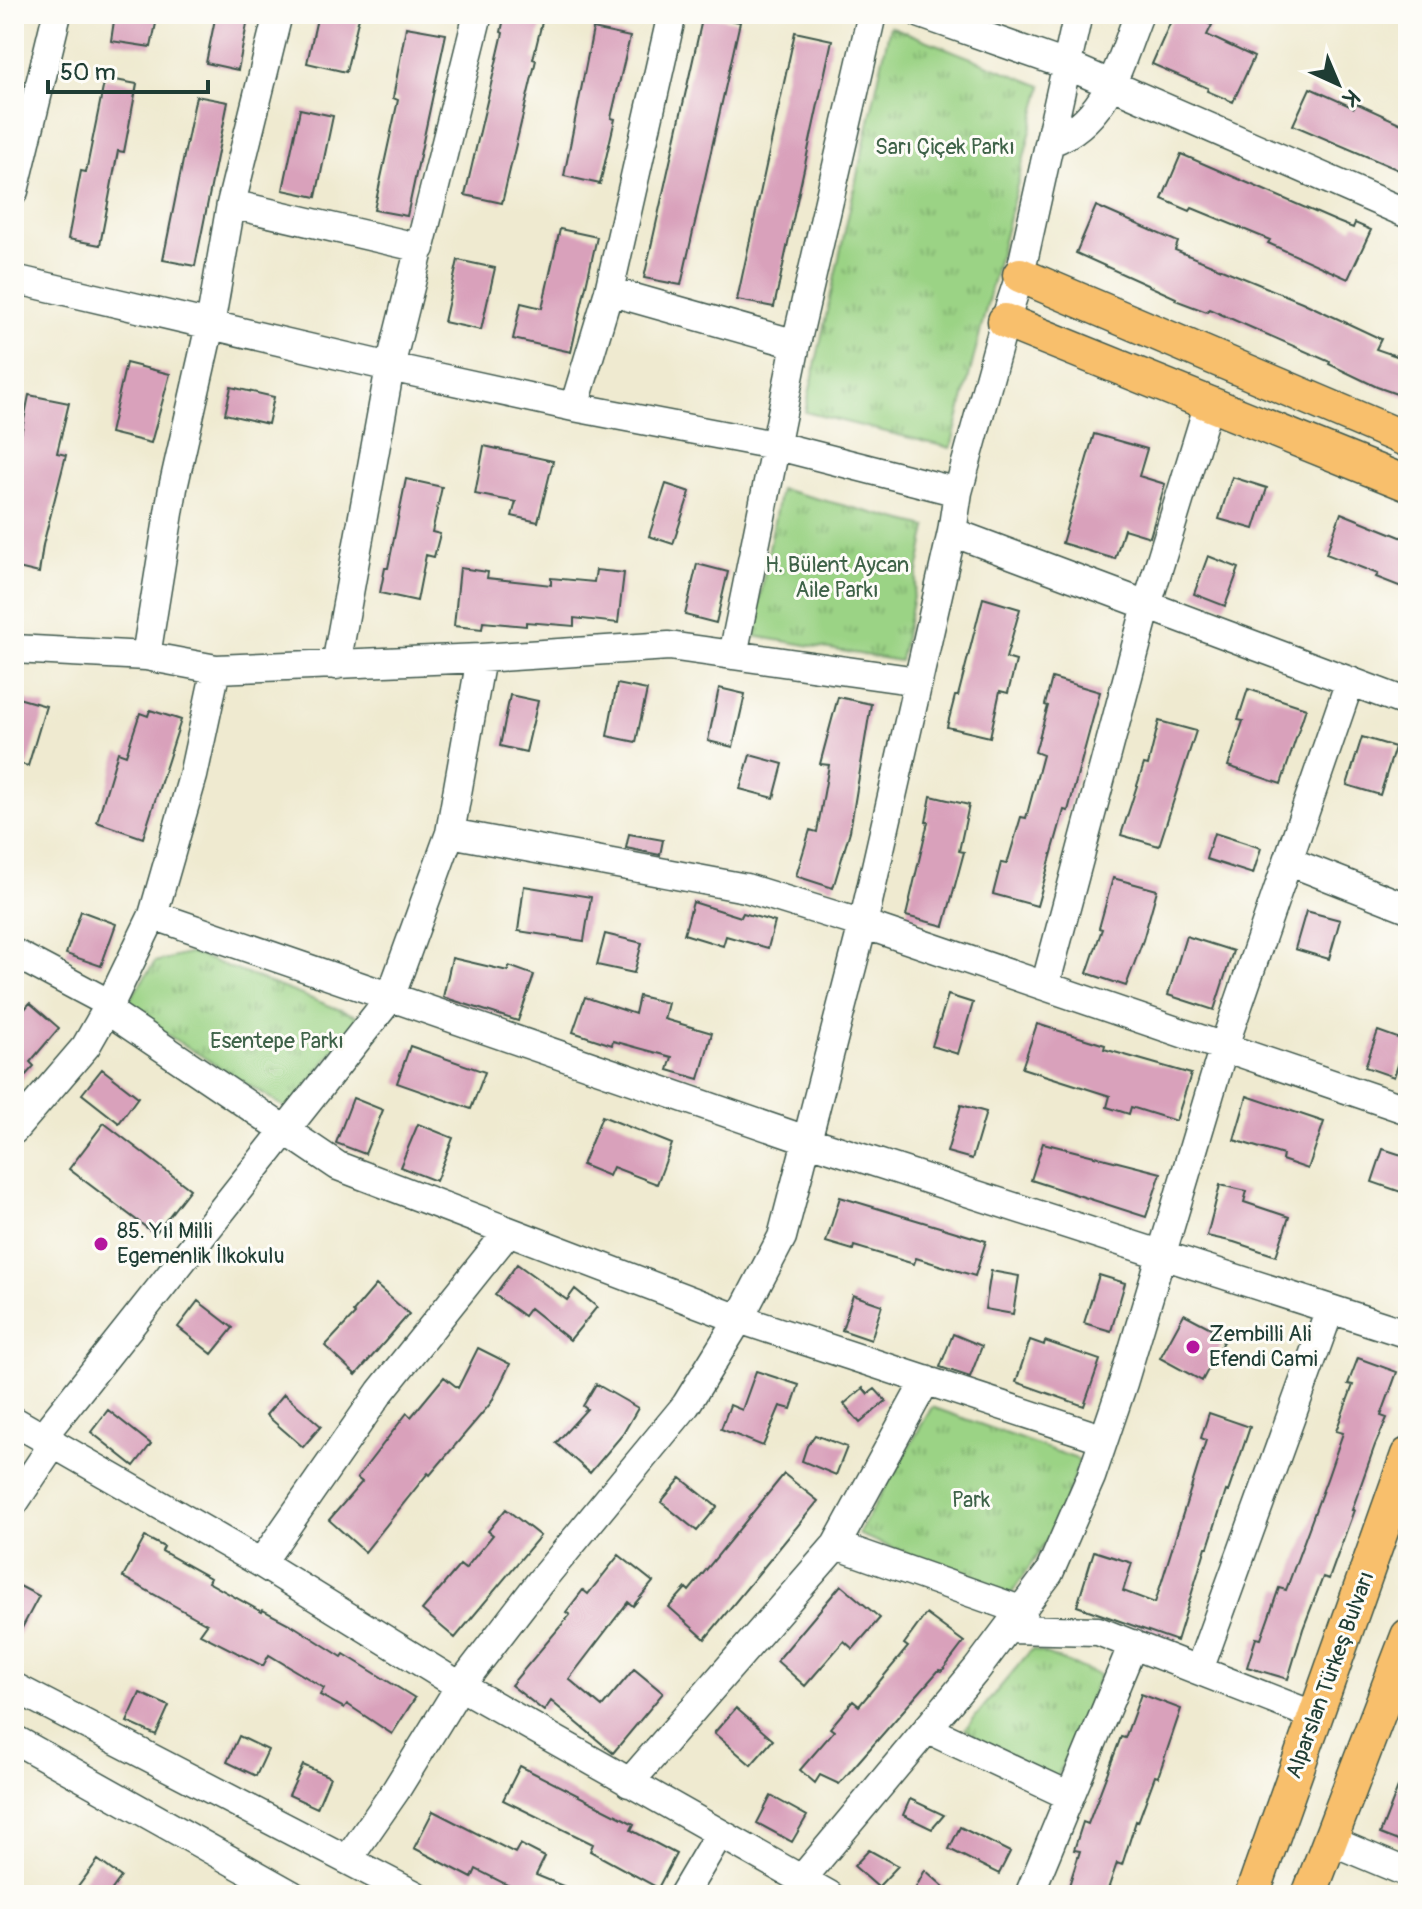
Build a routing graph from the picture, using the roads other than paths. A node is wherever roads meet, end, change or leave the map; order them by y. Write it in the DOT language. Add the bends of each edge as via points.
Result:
graph roads {
  1 [pos="57,14"];
  2 [pos="278,14"];
  3 [pos="478,14"];
  4 [pos="672,14"];
  5 [pos="872,14"];
  6 [pos="921,14"];
  7 [pos="1078,14"];
  8 [pos="1139,14"];
  9 [pos="1069,66"];
  10 [pos="1110,84"];
  11 [pos="1051,142"];
  12 [pos="14,191"];
  13 [pos="231,204"];
  14 [pos="1408,214"];
  15 [pos="421,248"];
  16 [pos="1020,275"];
  17 [pos="14,279"];
  18 [pos="609,291"];
  19 [pos="1005,321"];
  20 [pos="210,325"];
  21 [pos="796,344"];
  22 [pos="390,367"];
  23 [pos="1209,403"];
  24 [pos="574,407"];
  25 [pos="1408,440"];
  26 [pos="774,445"];
  27 [pos="1408,484"];
  28 [pos="958,492"];
  29 [pos="952,532"];
  30 [pos="1147,605"];
  31 [pos="14,649"];
  32 [pos="733,655"];
  33 [pos="146,656"];
  34 [pos="481,658"];
  35 [pos="336,665"];
  36 [pos="216,669"];
  37 [pos="918,681"];
  38 [pos="1350,681"];
  39 [pos="1408,703"];
  40 [pos="450,833"];
  41 [pos="1288,861"];
  42 [pos="1408,908"];
  43 [pos="153,915"];
  44 [pos="863,924"];
  45 [pos="14,953"];
  46 [pos="1045,986"];
  47 [pos="390,998"];
  48 [pos="109,1007"];
  49 [pos="1224,1046"];
  50 [pos="1408,1110"];
  51 [pos="14,1130"];
  52 [pos="286,1132"];
  53 [pos="806,1140"];
  54 [pos="508,1232"];
  55 [pos="1160,1254"];
  56 [pos="1330,1309"];
  57 [pos="739,1319"];
  58 [pos="1408,1334"];
  59 [pos="926,1380"];
  60 [pos="14,1421"];
  61 [pos="1104,1439"];
  62 [pos="48,1440"];
  63 [pos="1408,1455"];
  64 [pos="14,1503"];
  65 [pos="836,1545"];
  66 [pos="261,1563"];
  67 [pos="1015,1620"];
  68 [pos="1408,1636"];
  69 [pos="1133,1644"];
  70 [pos="1199,1670"];
  71 [pos="460,1686"];
  72 [pos="14,1687"];
  73 [pos="1315,1716"];
  74 [pos="927,1729"];
  75 [pos="14,1739"];
  76 [pos="629,1783"];
  77 [pos="1070,1796"];
  78 [pos="719,1834"];
  79 [pos="1329,1840"];
  80 [pos="348,1859"];
  81 [pos="1408,1873"];
  82 [pos="801,1880"];
  83 [pos="254,1886"];
  84 [pos="292,1895"];
  85 [pos="415,1895"];
  86 [pos="683,1895"];
  87 [pos="829,1895"];
  88 [pos="1029,1895"];
  89 [pos="1252,1895"];
  90 [pos="1309,1895"];
  1 -- 12 [label="street"];
  2 -- 13 [label="street"];
  3 -- 15 [label="street"];
  4 -- 18 [label="street"];
  5 -- 21 [label="street"];
  6 -- 9 [label="street"];
  7 -- 9 [label="street"];
  8 -- 10 [label="street"];
  9 -- 10 [label="street"];
  9 -- 11 [label="street"];
  10 -- 11 [label="street" via="1084,124"];
  10 -- 14 [label="street"];
  11 -- 16 [label="street"];
  13 -- 15 [label="street"];
  13 -- 20 [label="street"];
  15 -- 22 [label="street"];
  16 -- 19 [label="street"];
  16 -- 25 [label="main road"];
  17 -- 20 [label="street"];
  18 -- 21 [label="street"];
  18 -- 24 [label="street"];
  19 -- 23 [label="main road"];
  19 -- 28 [label="street"];
  20 -- 22 [label="street"];
  20 -- 33 [label="street" via="173,488"];
  21 -- 26 [label="street"];
  22 -- 24 [label="street"];
  22 -- 35 [label="street"];
  23 -- 27 [label="main road"];
  23 -- 30 [label="street"];
  24 -- 26 [label="street"];
  26 -- 28 [label="street"];
  26 -- 32 [label="street"];
  28 -- 29 [label="street"];
  29 -- 30 [label="street"];
  29 -- 37 [label="street"];
  30 -- 38 [label="street"];
  30 -- 46 [label="street"];
  31 -- 33 [label="street"];
  32 -- 34 [label="street" via="669,646"];
  32 -- 37 [label="street"];
  33 -- 36 [label="street"];
  34 -- 35 [label="street"];
  34 -- 40 [label="street"];
  35 -- 36 [label="street"];
  36 -- 43 [label="street" via="193,776"];
  37 -- 44 [label="street"];
  38 -- 39 [label="street"];
  38 -- 41 [label="street"];
  40 -- 44 [label="street" via="746,888"];
  40 -- 47 [label="street"];
  41 -- 42 [label="street"];
  41 -- 49 [label="street"];
  43 -- 47 [label="street"];
  43 -- 48 [label="street"];
  44 -- 46 [label="street"];
  44 -- 53 [label="street"];
  45 -- 48 [label="street"];
  46 -- 49 [label="street"];
  47 -- 52 [label="street"];
  47 -- 53 [label="street"];
  48 -- 51 [label="street" via="86,1046"];
  48 -- 52 [label="street"];
  49 -- 50 [label="street"];
  49 -- 55 [label="street"];
  52 -- 54 [label="street" via="338,1166"];
  52 -- 62 [label="street"];
  53 -- 55 [label="street"];
  53 -- 57 [label="street" via="782,1237"];
  54 -- 57 [label="street"];
  54 -- 66 [label="street" via="380,1392"];
  55 -- 56 [label="street"];
  55 -- 61 [label="street"];
  56 -- 58 [label="street"];
  56 -- 70 [label="street"];
  57 -- 59 [label="street"];
  57 -- 71 [label="street" via="686,1405"];
  59 -- 61 [label="street"];
  59 -- 65 [label="street"];
  60 -- 62 [label="street"];
  61 -- 67 [label="street" via="1049,1573"];
  62 -- 64 [label="street"];
  62 -- 66 [label="street"];
  63 -- 73 [label="main road, Alparslan Türkeş Bulvarı"];
  65 -- 67 [label="street"];
  65 -- 76 [label="street"];
  66 -- 71 [label="street"];
  67 -- 69 [label="street" via="1098,1631"];
  67 -- 74 [label="street"];
  68 -- 79 [label="main road"];
  69 -- 70 [label="street"];
  69 -- 77 [label="street"];
  70 -- 73 [label="street"];
  71 -- 76 [label="street"];
  71 -- 80 [label="street"];
  72 -- 80 [label="street"];
  73 -- 89 [label="main road, Alparslan Türkeş Bulvarı"];
  74 -- 77 [label="street"];
  74 -- 82 [label="street"];
  75 -- 83 [label="street"];
  76 -- 78 [label="street"];
  77 -- 88 [label="street"];
  78 -- 82 [label="street"];
  78 -- 86 [label="street"];
  79 -- 81 [label="street"];
  79 -- 90 [label="main road"];
  80 -- 85 [label="street"];
  82 -- 87 [label="street"];
  83 -- 84 [label="street"];
}
